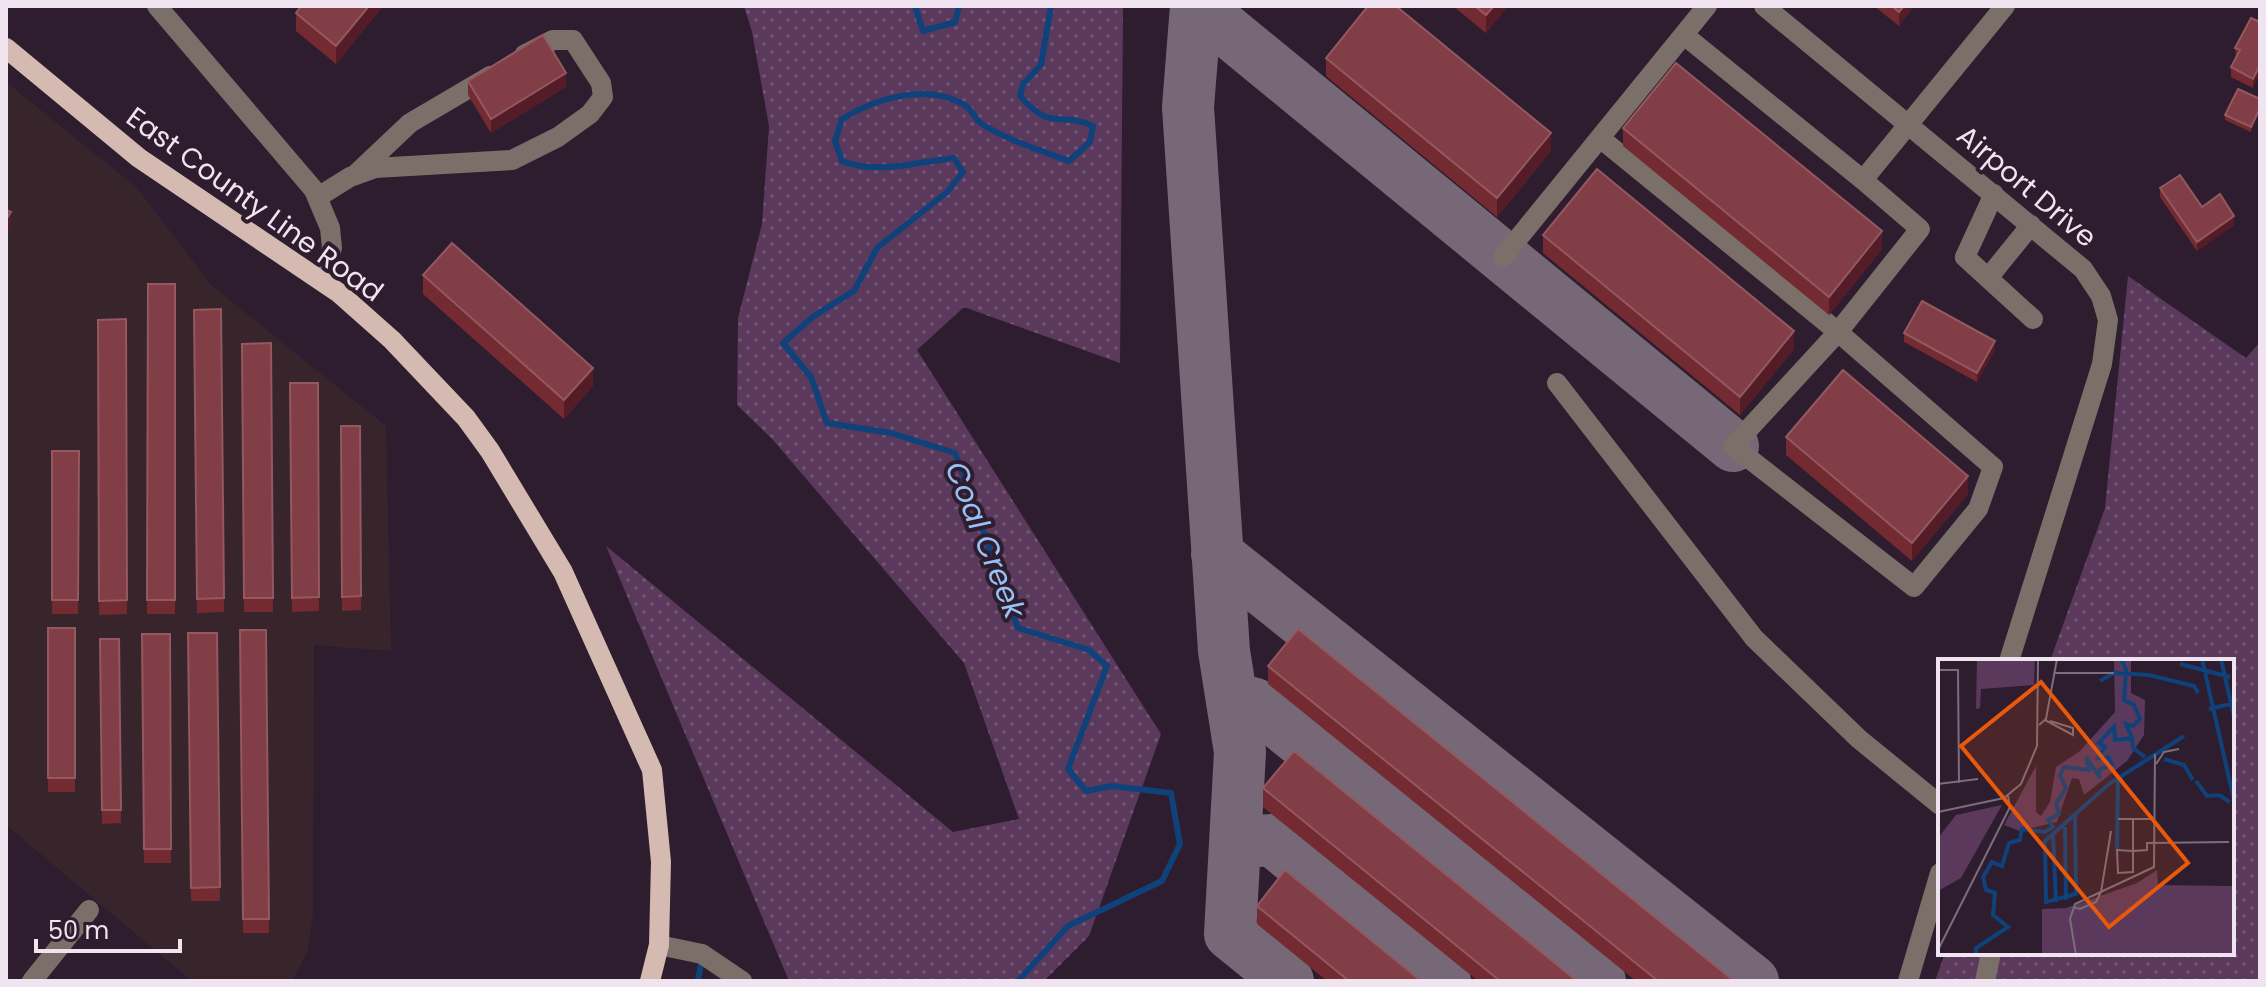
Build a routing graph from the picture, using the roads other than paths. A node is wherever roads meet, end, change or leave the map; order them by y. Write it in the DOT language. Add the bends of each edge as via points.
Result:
graph roads {
  1 [pos="157,6"];
  2 [pos="1707,6"];
  3 [pos="1764,6"];
  4 [pos="2005,6"];
  5 [pos="1684,35"];
  6 [pos="6,48"];
  7 [pos="1909,125"];
  8 [pos="1600,138"];
  9 [pos="355,175"];
  10 [pos="1863,180"];
  11 [pos="1994,194"];
  12 [pos="318,197"];
  13 [pos="2031,225"];
  14 [pos="1503,257"];
  15 [pos="1988,278"];
  16 [pos="321,279"];
  17 [pos="2033,319"];
  18 [pos="1838,332"];
  19 [pos="1557,383"];
  20 [pos="2010,659"];
  21 [pos="1938,803"];
  22 [pos="1938,880"];
  23 [pos="89,910"];
  24 [pos="659,945"];
  25 [pos="1991,955"];
  26 [pos="32,981"];
  27 [pos="650,981"];
  28 [pos="742,981"];
  29 [pos="1908,981"];
  30 [pos="1985,981"];
  1 -- 12 [label="street"];
  2 -- 5 [label="street"];
  3 -- 7 [label="street, Airport Drive"];
  4 -- 7 [label="street"];
  5 -- 8 [label="street"];
  5 -- 10 [label="street"];
  6 -- 16 [label="main road, East County Line Road" via="139,158"];
  7 -- 10 [label="street"];
  7 -- 11 [label="street, Airport Drive"];
  8 -- 14 [label="street"];
  8 -- 18 [label="street"];
  9 -- 9 [label="street" via="375,168 512,160 590,114 603,97 601,83 573,40 553,40 410,123"];
  9 -- 12 [label="street"];
  10 -- 18 [label="street" via="1920,229"];
  11 -- 13 [label="street, Airport Drive"];
  11 -- 15 [label="street" via="1965,257"];
  12 -- 16 [label="street" via="332,248"];
  13 -- 15 [label="street"];
  13 -- 20 [label="street, Airport Drive" via="2091,278 2108,320 2098,383"];
  15 -- 17 [label="street"];
  16 -- 24 [label="main road, East County Line Road" via="392,340 466,418 517,491 563,572 652,770 661,862"];
  18 -- 18 [label="street" via="1993,467 1978,509 1914,587 1733,446"];
  19 -- 21 [label="street" via="1754,638 1859,739"];
  22 -- 29 [label="street"];
  23 -- 26 [label="street"];
  24 -- 27 [label="main road, East County Line Road"];
  24 -- 28 [label="street" via="702,954"];
  25 -- 30 [label="street"];
}
